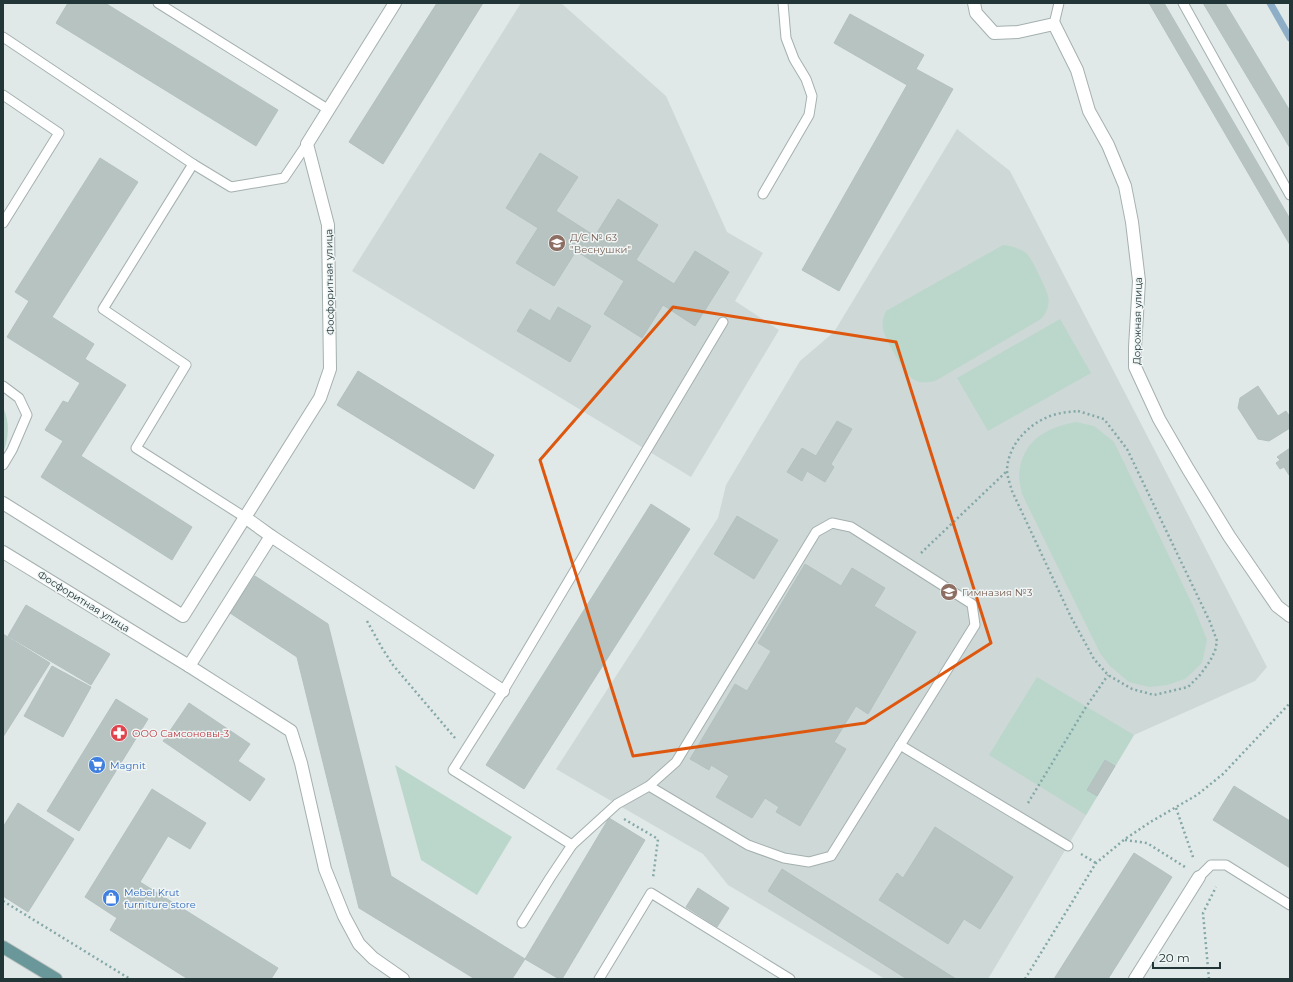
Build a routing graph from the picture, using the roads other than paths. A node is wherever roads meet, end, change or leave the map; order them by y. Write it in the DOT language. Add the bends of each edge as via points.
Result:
graph roads {
  1 [pos="158,3"];
  2 [pos="395,3"];
  3 [pos="783,3"];
  4 [pos="974,3"];
  5 [pos="1059,3"];
  6 [pos="1183,3"];
  7 [pos="1054,24"];
  8 [pos="3,37"];
  9 [pos="3,95"];
  10 [pos="329,110"];
  11 [pos="308,144"];
  12 [pos="193,164"];
  13 [pos="763,194"];
  14 [pos="1290,195"];
  15 [pos="3,222"];
  16 [pos="723,322"];
  17 [pos="3,386"];
  18 [pos="3,465"];
  19 [pos="3,503"];
  20 [pos="246,518"];
  21 [pos="271,536"];
  22 [pos="3,552"];
  23 [pos="1290,616"];
  24 [pos="190,666"];
  25 [pos="503,691"];
  26 [pos="900,745"];
  27 [pos="649,786"];
  28 [pos="572,845"];
  29 [pos="1068,846"];
  30 [pos="1199,877"];
  31 [pos="1290,905"];
  32 [pos="522,923"];
  33 [pos="3,947"];
  34 [pos="56,979"];
  35 [pos="404,979"];
  36 [pos="599,979"];
  37 [pos="790,979"];
  38 [pos="1135,979"];
  1 -- 10 [label="lane"];
  2 -- 10 [label="street"];
  3 -- 13 [label="lane" via="786,38 812,96 809,115"];
  4 -- 7 [label="street" via="976,14 994,33 1018,32"];
  5 -- 7 [label="lane"];
  6 -- 14 [label="lane"];
  7 -- 23 [label="street, Дорожная улица" via="1077,70 1089,111 1108,144 1125,186 1139,281 1135,367 1159,420 1229,536 1277,606"];
  8 -- 12 [label="lane"];
  9 -- 15 [label="lane" via="59,133"];
  10 -- 11 [label="street"];
  11 -- 12 [label="lane" via="284,178 231,187"];
  11 -- 20 [label="street, Фосфоритная улица" via="328,225 330,369 320,398"];
  12 -- 20 [label="lane" via="103,309 186,365 136,448"];
  16 -- 25 [label="lane"];
  17 -- 18 [label="lane" via="20,398 27,415"];
  19 -- 20 [label="street, Фосфоритная улица" via="183,616"];
  20 -- 21 [label="street"];
  21 -- 24 [label="street"];
  21 -- 25 [label="street"];
  22 -- 24 [label="street, Фосфоритная улица"];
  24 -- 35 [label="street, Фосфоритная улица" via="291,731 301,763 325,869 344,916 359,944 373,958"];
  25 -- 28 [label="lane" via="453,770"];
  26 -- 27 [label="lane" via="831,856 809,862 784,858 748,845"];
  26 -- 27 [label="lane" via="975,625 972,604 851,527 832,523 816,532 676,762"];
  26 -- 29 [label="lane"];
  27 -- 28 [label="lane" via="617,804"];
  28 -- 32 [label="lane"];
  30 -- 31 [label="lane" via="1211,865 1226,865"];
  30 -- 38 [label="street"];
  33 -- 34 [label="main road"];
  36 -- 37 [label="lane" via="651,893"];
}
